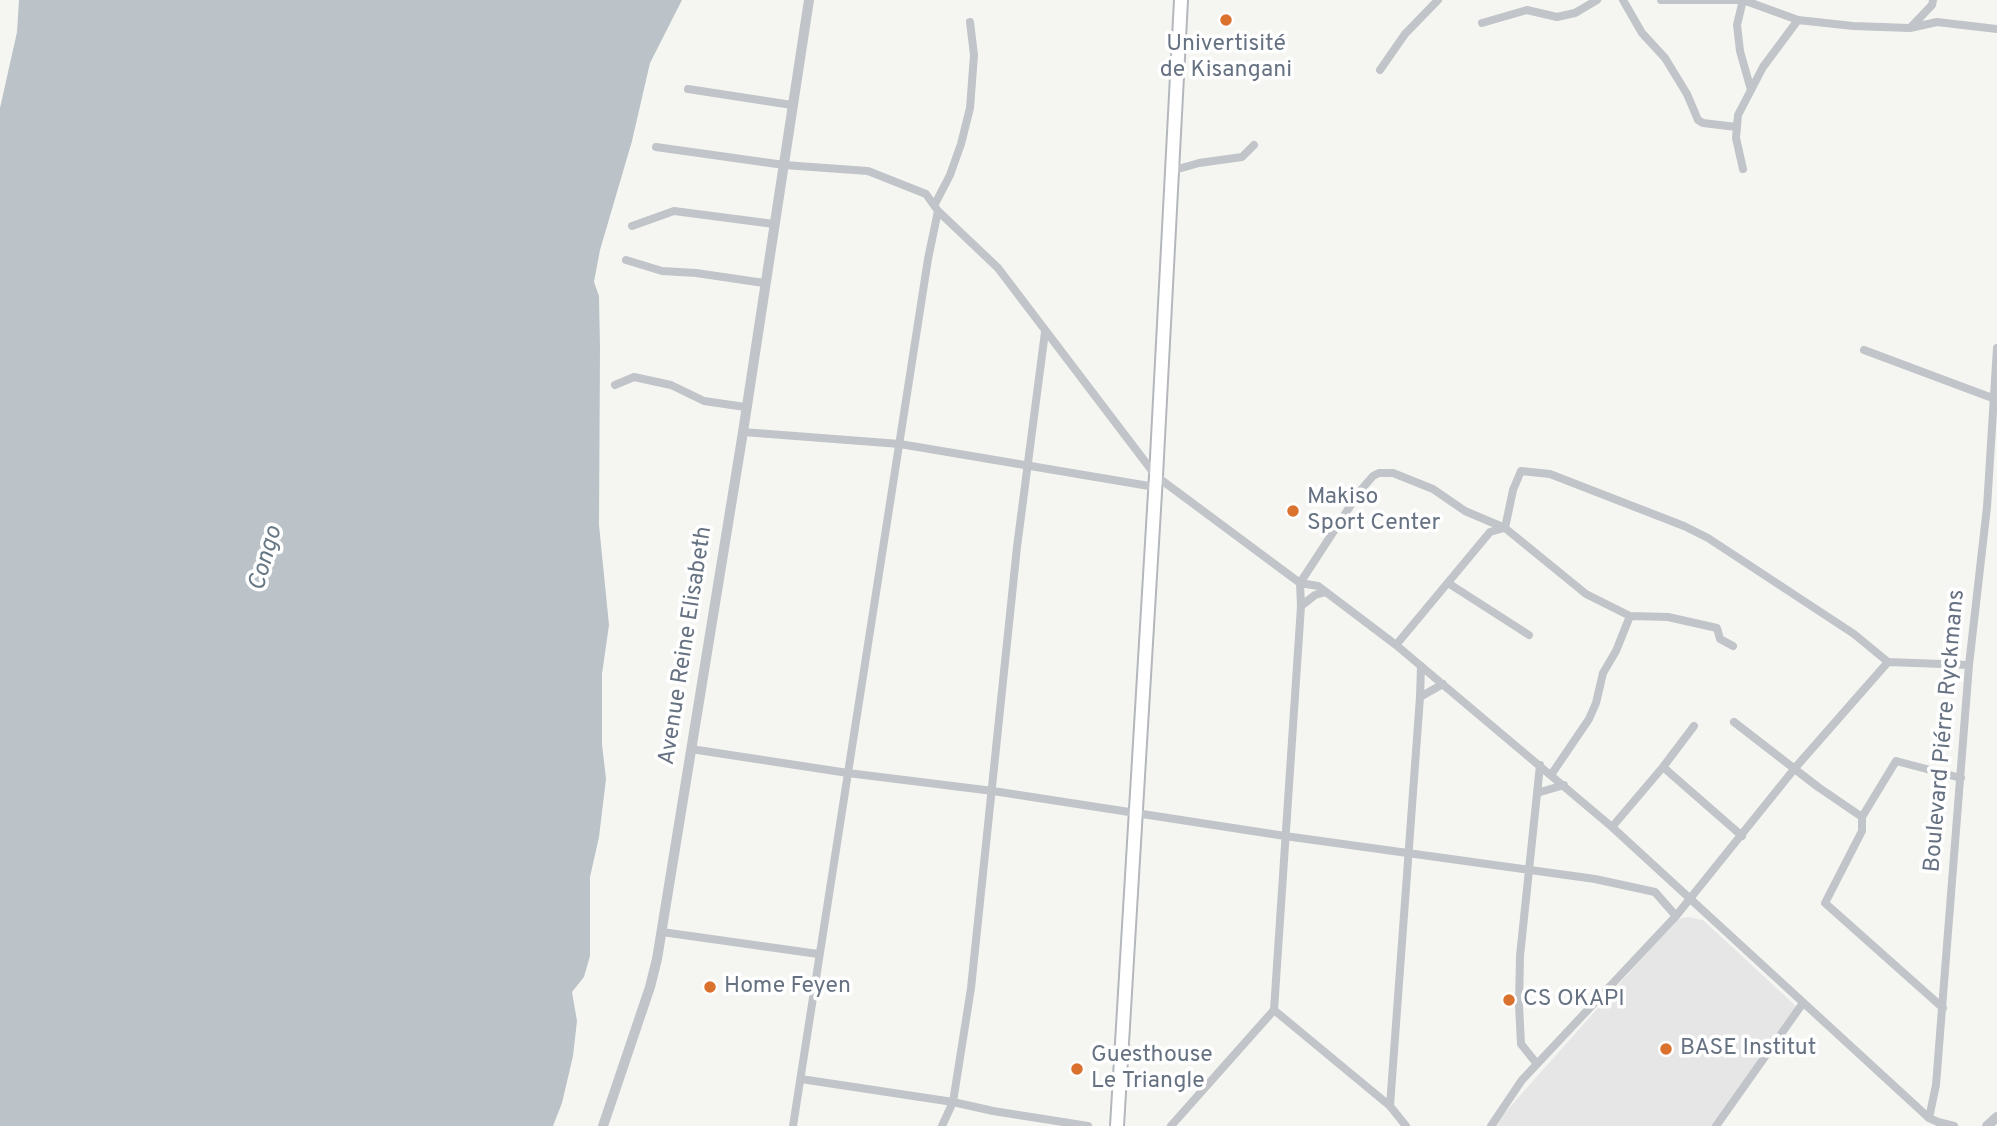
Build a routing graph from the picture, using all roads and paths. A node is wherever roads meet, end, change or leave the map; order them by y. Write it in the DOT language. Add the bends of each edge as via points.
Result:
graph roads {
  1 [pos="809,0"];
  2 [pos="1181,0"];
  3 [pos="1438,0"];
  4 [pos="1597,0"];
  5 [pos="1623,0"];
  6 [pos="1661,0"];
  7 [pos="1743,0"];
  8 [pos="1932,2"];
  9 [pos="1798,20"];
  10 [pos="970,22"];
  11 [pos="1937,22"];
  12 [pos="1482,23"];
  13 [pos="1910,28"];
  14 [pos="1997,29"];
  15 [pos="1380,70"];
  16 [pos="688,89"];
  17 [pos="1751,90"];
  18 [pos="792,105"];
  19 [pos="1736,127"];
  20 [pos="1254,145"];
  21 [pos="656,147"];
  22 [pos="784,165"];
  23 [pos="1743,169"];
  24 [pos="1171,171"];
  25 [pos="936,207"];
  26 [pos="774,224"];
  27 [pos="632,226"];
  28 [pos="626,260"];
  29 [pos="764,283"];
  30 [pos="1045,332"];
  31 [pos="1997,348"];
  32 [pos="1864,350"];
  33 [pos="615,384"];
  34 [pos="1995,399"];
  35 [pos="745,407"];
  36 [pos="743,432"];
  37 [pos="900,444"];
  38 [pos="1994,451"];
  39 [pos="1027,465"];
  40 [pos="1156,481"];
  41 [pos="1987,507"];
  42 [pos="1997,508"];
  43 [pos="1505,528"];
  44 [pos="1300,583"];
  45 [pos="1448,583"];
  46 [pos="1326,592"];
  47 [pos="1301,606"];
  48 [pos="1630,616"];
  49 [pos="1529,635"];
  50 [pos="1396,645"];
  51 [pos="1733,646"];
  52 [pos="1888,662"];
  53 [pos="1969,665"];
  54 [pos="1421,666"];
  55 [pos="1443,684"];
  56 [pos="1420,697"];
  57 [pos="1734,722"];
  58 [pos="1693,726"];
  59 [pos="691,749"];
  60 [pos="1540,765"];
  61 [pos="1663,767"];
  62 [pos="1795,768"];
  63 [pos="848,773"];
  64 [pos="1551,775"];
  65 [pos="1961,778"];
  66 [pos="1564,785"];
  67 [pos="993,791"];
  68 [pos="1536,793"];
  69 [pos="1135,813"];
  70 [pos="1862,817"];
  71 [pos="1612,827"];
  72 [pos="1285,836"];
  73 [pos="1742,836"];
  74 [pos="1409,853"];
  75 [pos="1530,868"];
  76 [pos="1688,898"];
  77 [pos="1676,916"];
  78 [pos="662,932"];
  79 [pos="818,954"];
  80 [pos="1803,1003"];
  81 [pos="1943,1008"];
  82 [pos="1274,1010"];
  83 [pos="1537,1064"];
  84 [pos="801,1079"];
  85 [pos="954,1102"];
  86 [pos="1390,1106"];
  87 [pos="1997,1117"];
  88 [pos="1935,1122"];
  89 [pos="603,1126"];
  90 [pos="793,1126"];
  91 [pos="942,1126"];
  92 [pos="1088,1126"];
  93 [pos="1117,1126"];
  94 [pos="1171,1126"];
  95 [pos="1406,1126"];
  96 [pos="1491,1126"];
  97 [pos="1716,1126"];
  98 [pos="1954,1126"];
  99 [pos="1987,1126"];
  1 -- 18 [label="street, Avenue Reine Elisabeth"];
  2 -- 24 [label="main road"];
  3 -- 15 [label="street" via="1405,34"];
  4 -- 12 [label="street" via="1557,17 1527,10"];
  5 -- 19 [label="street" via="1642,33 1665,58 1698,120"];
  6 -- 7 [label="street"];
  7 -- 9 [label="street"];
  7 -- 17 [label="street" via="1737,25"];
  8 -- 11 [label="street"];
  8 -- 13 [label="street"];
  9 -- 13 [label="street"];
  9 -- 17 [label="street"];
  10 -- 25 [label="street" via="974,55 970,108"];
  11 -- 13 [label="street"];
  11 -- 14 [label="street"];
  16 -- 18 [label="street"];
  17 -- 19 [label="street"];
  18 -- 22 [label="street, Avenue Reine Elisabeth"];
  19 -- 23 [label="street"];
  20 -- 24 [label="street" via="1242,157"];
  21 -- 22 [label="street"];
  22 -- 25 [label="street" via="869,171 916,188"];
  22 -- 26 [label="street, Avenue Reine Elisabeth"];
  24 -- 40 [label="main road"];
  25 -- 30 [label="street" via="998,268"];
  25 -- 37 [label="street"];
  26 -- 27 [label="street" via="674,211"];
  26 -- 29 [label="street, Avenue Reine Elisabeth"];
  28 -- 29 [label="street" via="662,271"];
  29 -- 35 [label="street, Avenue Reine Elisabeth"];
  30 -- 39 [label="street"];
  30 -- 40 [label="street"];
  31 -- 34 [label="street, Boulevard Piérre Ryckmans"];
  32 -- 34 [label="street"];
  33 -- 35 [label="street" via="634,377 671,385 704,401"];
  34 -- 38 [label="street, Boulevard Piérre Ryckmans"];
  35 -- 36 [label="street, Avenue Reine Elisabeth"];
  36 -- 37 [label="street"];
  36 -- 59 [label="street, Avenue Reine Elisabeth"];
  37 -- 39 [label="street"];
  37 -- 63 [label="street"];
  38 -- 41 [label="street, Boulevard Piérre Ryckmans"];
  39 -- 40 [label="street"];
  39 -- 67 [label="street"];
  40 -- 44 [label="street"];
  40 -- 69 [label="main road"];
  41 -- 42 [label="street"];
  41 -- 53 [label="street, Boulevard Piérre Ryckmans"];
  43 -- 44 [label="street" via="1465,511 1433,489 1393,473 1379,473 1360,491"];
  43 -- 45 [label="street" via="1490,532"];
  43 -- 48 [label="street" via="1586,594"];
  43 -- 52 [label="street" via="1508,504 1521,471 1550,474 1708,538 1844,627"];
  44 -- 46 [label="street"];
  44 -- 47 [label="street"];
  45 -- 49 [label="street"];
  45 -- 50 [label="street"];
  46 -- 47 [label="street"];
  46 -- 50 [label="street"];
  47 -- 72 [label="street"];
  48 -- 51 [label="street" via="1668,617 1717,628 1720,639"];
  48 -- 64 [label="street" via="1603,674 1589,719"];
  50 -- 54 [label="street"];
  52 -- 53 [label="street"];
  52 -- 62 [label="street"];
  53 -- 65 [label="street, Boulevard Piérre Ryckmans"];
  54 -- 55 [label="street"];
  54 -- 56 [label="street"];
  55 -- 56 [label="street"];
  55 -- 60 [label="street"];
  56 -- 74 [label="street"];
  57 -- 62 [label="street"];
  58 -- 61 [label="street"];
  59 -- 63 [label="street"];
  59 -- 78 [label="street, Avenue Reine Elisabeth"];
  60 -- 64 [label="street"];
  60 -- 68 [label="street"];
  61 -- 71 [label="street"];
  61 -- 73 [label="street"];
  62 -- 70 [label="street"];
  62 -- 73 [label="street"];
  63 -- 67 [label="street"];
  63 -- 79 [label="street"];
  64 -- 66 [label="street"];
  65 -- 70 [label="street" via="1896,761"];
  65 -- 81 [label="street, Boulevard Piérre Ryckmans"];
  66 -- 68 [label="street"];
  66 -- 71 [label="street"];
  67 -- 69 [label="street"];
  67 -- 85 [label="street"];
  68 -- 75 [label="street"];
  69 -- 72 [label="street"];
  69 -- 93 [label="main road"];
  70 -- 81 [label="street" via="1862,831 1825,903"];
  71 -- 76 [label="street"];
  72 -- 74 [label="street"];
  72 -- 82 [label="street"];
  73 -- 76 [label="street"];
  74 -- 75 [label="street"];
  74 -- 86 [label="street"];
  75 -- 77 [label="street" via="1655,892"];
  75 -- 83 [label="street" via="1518,1005 1521,1044"];
  76 -- 77 [label="street"];
  76 -- 80 [label="street"];
  77 -- 83 [label="street"];
  78 -- 79 [label="street"];
  78 -- 89 [label="street, Avenue Reine Elisabeth" via="650,987"];
  79 -- 84 [label="street"];
  80 -- 88 [label="street"];
  80 -- 97 [label="street"];
  81 -- 88 [label="street, Boulevard Piérre Ryckmans"];
  82 -- 86 [label="street"];
  82 -- 94 [label="street"];
  83 -- 96 [label="street"];
  84 -- 85 [label="street"];
  84 -- 90 [label="street"];
  85 -- 91 [label="street"];
  85 -- 92 [label="street"];
  86 -- 95 [label="street"];
  87 -- 99 [label="street"];
  88 -- 98 [label="street"];
}
